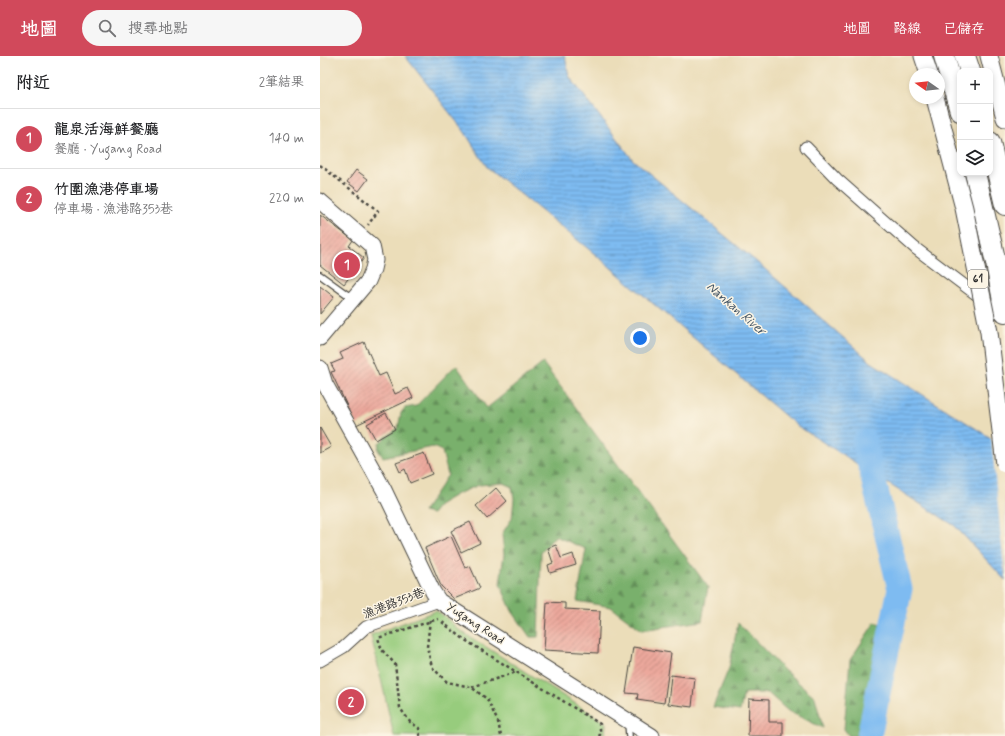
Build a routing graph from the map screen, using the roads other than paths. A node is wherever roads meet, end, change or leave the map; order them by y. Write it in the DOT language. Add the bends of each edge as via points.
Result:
graph roads {
  1 [pos="923,56"];
  2 [pos="944,56"];
  3 [pos="965,56"];
  4 [pos="989,56"];
  5 [pos="927,68"];
  6 [pos="969,68"];
  7 [pos="937,104"];
  8 [pos="958,104"];
  9 [pos="1005,118"];
  10 [pos="806,147"];
  11 [pos="993,155"];
  12 [pos="977,176"];
  13 [pos="320,201"];
  14 [pos="1005,205"];
  15 [pos="320,275"];
  16 [pos="353,300"];
  17 [pos="1005,312"];
  18 [pos="1005,316"];
  19 [pos="320,337"];
  20 [pos="320,368"];
  21 [pos="320,391"];
  22 [pos="341,411"];
  23 [pos="1005,464"];
  24 [pos="439,601"];
  25 [pos="320,661"];
  26 [pos="628,721"];
  27 [pos="628,736"];
  28 [pos="652,736"];
  1 -- 5 [label="main road"];
  2 -- 8 [label="highway"];
  3 -- 6 [label="highway"];
  4 -- 9 [label="main road"];
  7 -- 23 [label="main road, 61, bridge" via="964,208 989,332"];
  10 -- 18 [label="street" via="837,179 915,248"];
  11 -- 14 [label="highway"];
  12 -- 17 [label="highway, 61"];
  13 -- 16 [label="street" via="372,246 374,269"];
  15 -- 16 [label="lane"];
  16 -- 19 [label="street"];
  20 -- 22 [label="street, Yugang Road" via="325,384"];
  21 -- 22 [label="street, Yugang Road"];
  22 -- 24 [label="street, Yugang Road" via="384,490 432,592"];
  24 -- 25 [label="street, 漁港路353巷" via="366,627 344,647"];
  24 -- 26 [label="street, Yugang Road"];
  26 -- 27 [label="lane"];
  26 -- 28 [label="street, Yugang Road"];
}
